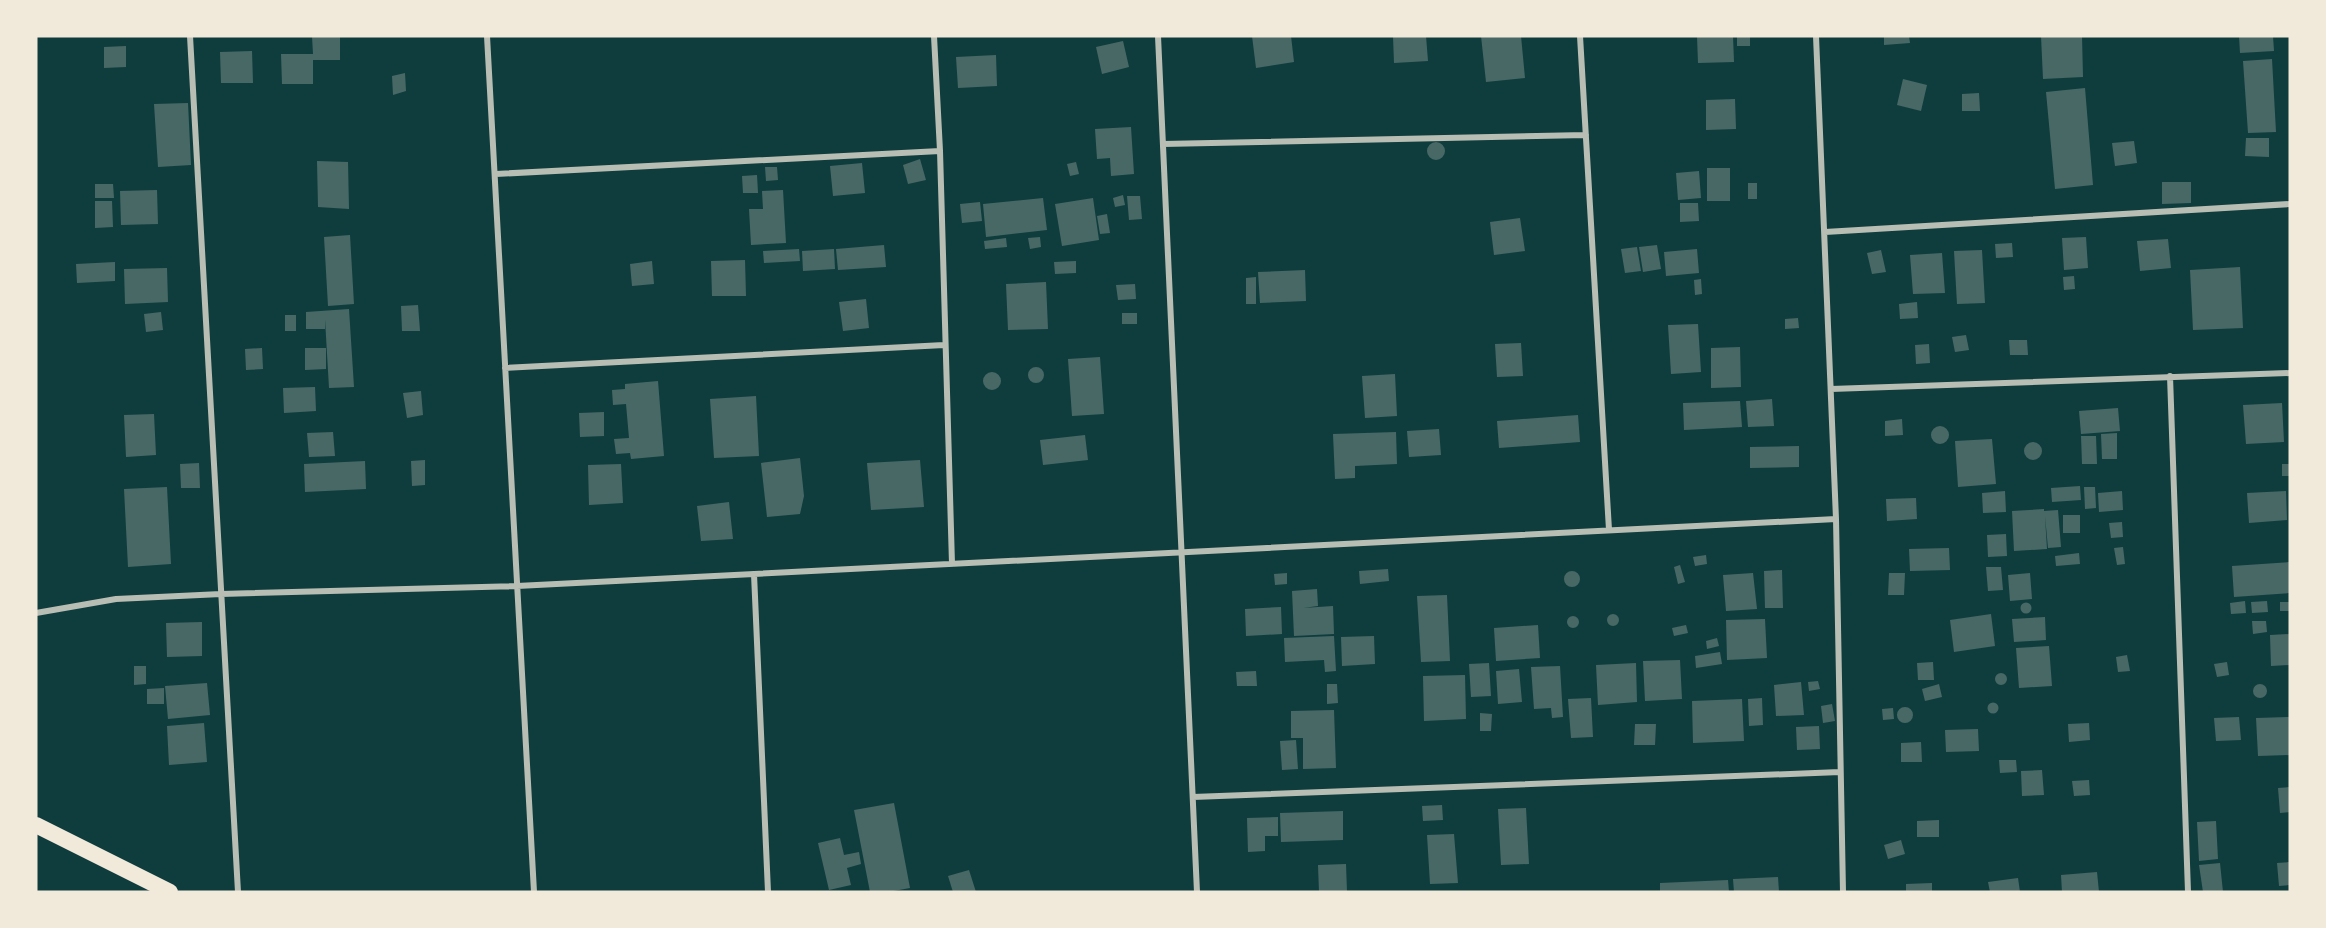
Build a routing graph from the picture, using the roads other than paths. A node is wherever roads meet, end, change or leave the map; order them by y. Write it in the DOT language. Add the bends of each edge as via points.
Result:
graph roads {
  1 [pos="190,36"];
  2 [pos="487,36"];
  3 [pos="934,36"];
  4 [pos="1158,36"];
  5 [pos="1580,36"];
  6 [pos="1816,36"];
  7 [pos="1586,135"];
  8 [pos="1163,144"];
  9 [pos="940,151"];
  10 [pos="496,174"];
  11 [pos="2290,204"];
  12 [pos="1826,232"];
  13 [pos="944,345"];
  14 [pos="504,368"];
  15 [pos="2290,373"];
  16 [pos="2170,376"];
  17 [pos="1831,389"];
  18 [pos="1836,519"];
  19 [pos="1609,530"];
  20 [pos="1182,551"];
  21 [pos="952,564"];
  22 [pos="754,574"];
  23 [pos="517,586"];
  24 [pos="221,594"];
  25 [pos="36,613"];
  26 [pos="1840,772"];
  27 [pos="1193,796"];
  28 [pos="36,825"];
  29 [pos="170,892"];
  30 [pos="238,892"];
  31 [pos="534,892"];
  32 [pos="768,892"];
  33 [pos="1197,892"];
  34 [pos="1843,892"];
  35 [pos="2188,892"];
  1 -- 24 [label="street"];
  2 -- 10 [label="street"];
  3 -- 9 [label="street"];
  4 -- 8 [label="street"];
  5 -- 7 [label="street"];
  6 -- 12 [label="street"];
  7 -- 8 [label="street"];
  7 -- 19 [label="street"];
  8 -- 20 [label="street"];
  9 -- 10 [label="street"];
  9 -- 13 [label="street"];
  10 -- 14 [label="street"];
  11 -- 12 [label="street"];
  12 -- 17 [label="street"];
  13 -- 14 [label="street"];
  13 -- 21 [label="street"];
  14 -- 23 [label="street"];
  15 -- 16 [label="street"];
  16 -- 17 [label="street"];
  16 -- 35 [label="street"];
  17 -- 18 [label="street"];
  18 -- 19 [label="street"];
  18 -- 26 [label="street"];
  19 -- 20 [label="street"];
  20 -- 21 [label="street"];
  20 -- 27 [label="street"];
  21 -- 22 [label="street"];
  22 -- 23 [label="street"];
  22 -- 32 [label="street"];
  23 -- 24 [label="street"];
  23 -- 31 [label="street"];
  24 -- 25 [label="street" via="116,599"];
  24 -- 30 [label="street"];
  26 -- 27 [label="street"];
  26 -- 34 [label="street"];
  27 -- 33 [label="street"];
  28 -- 29 [label="highway"];
}
